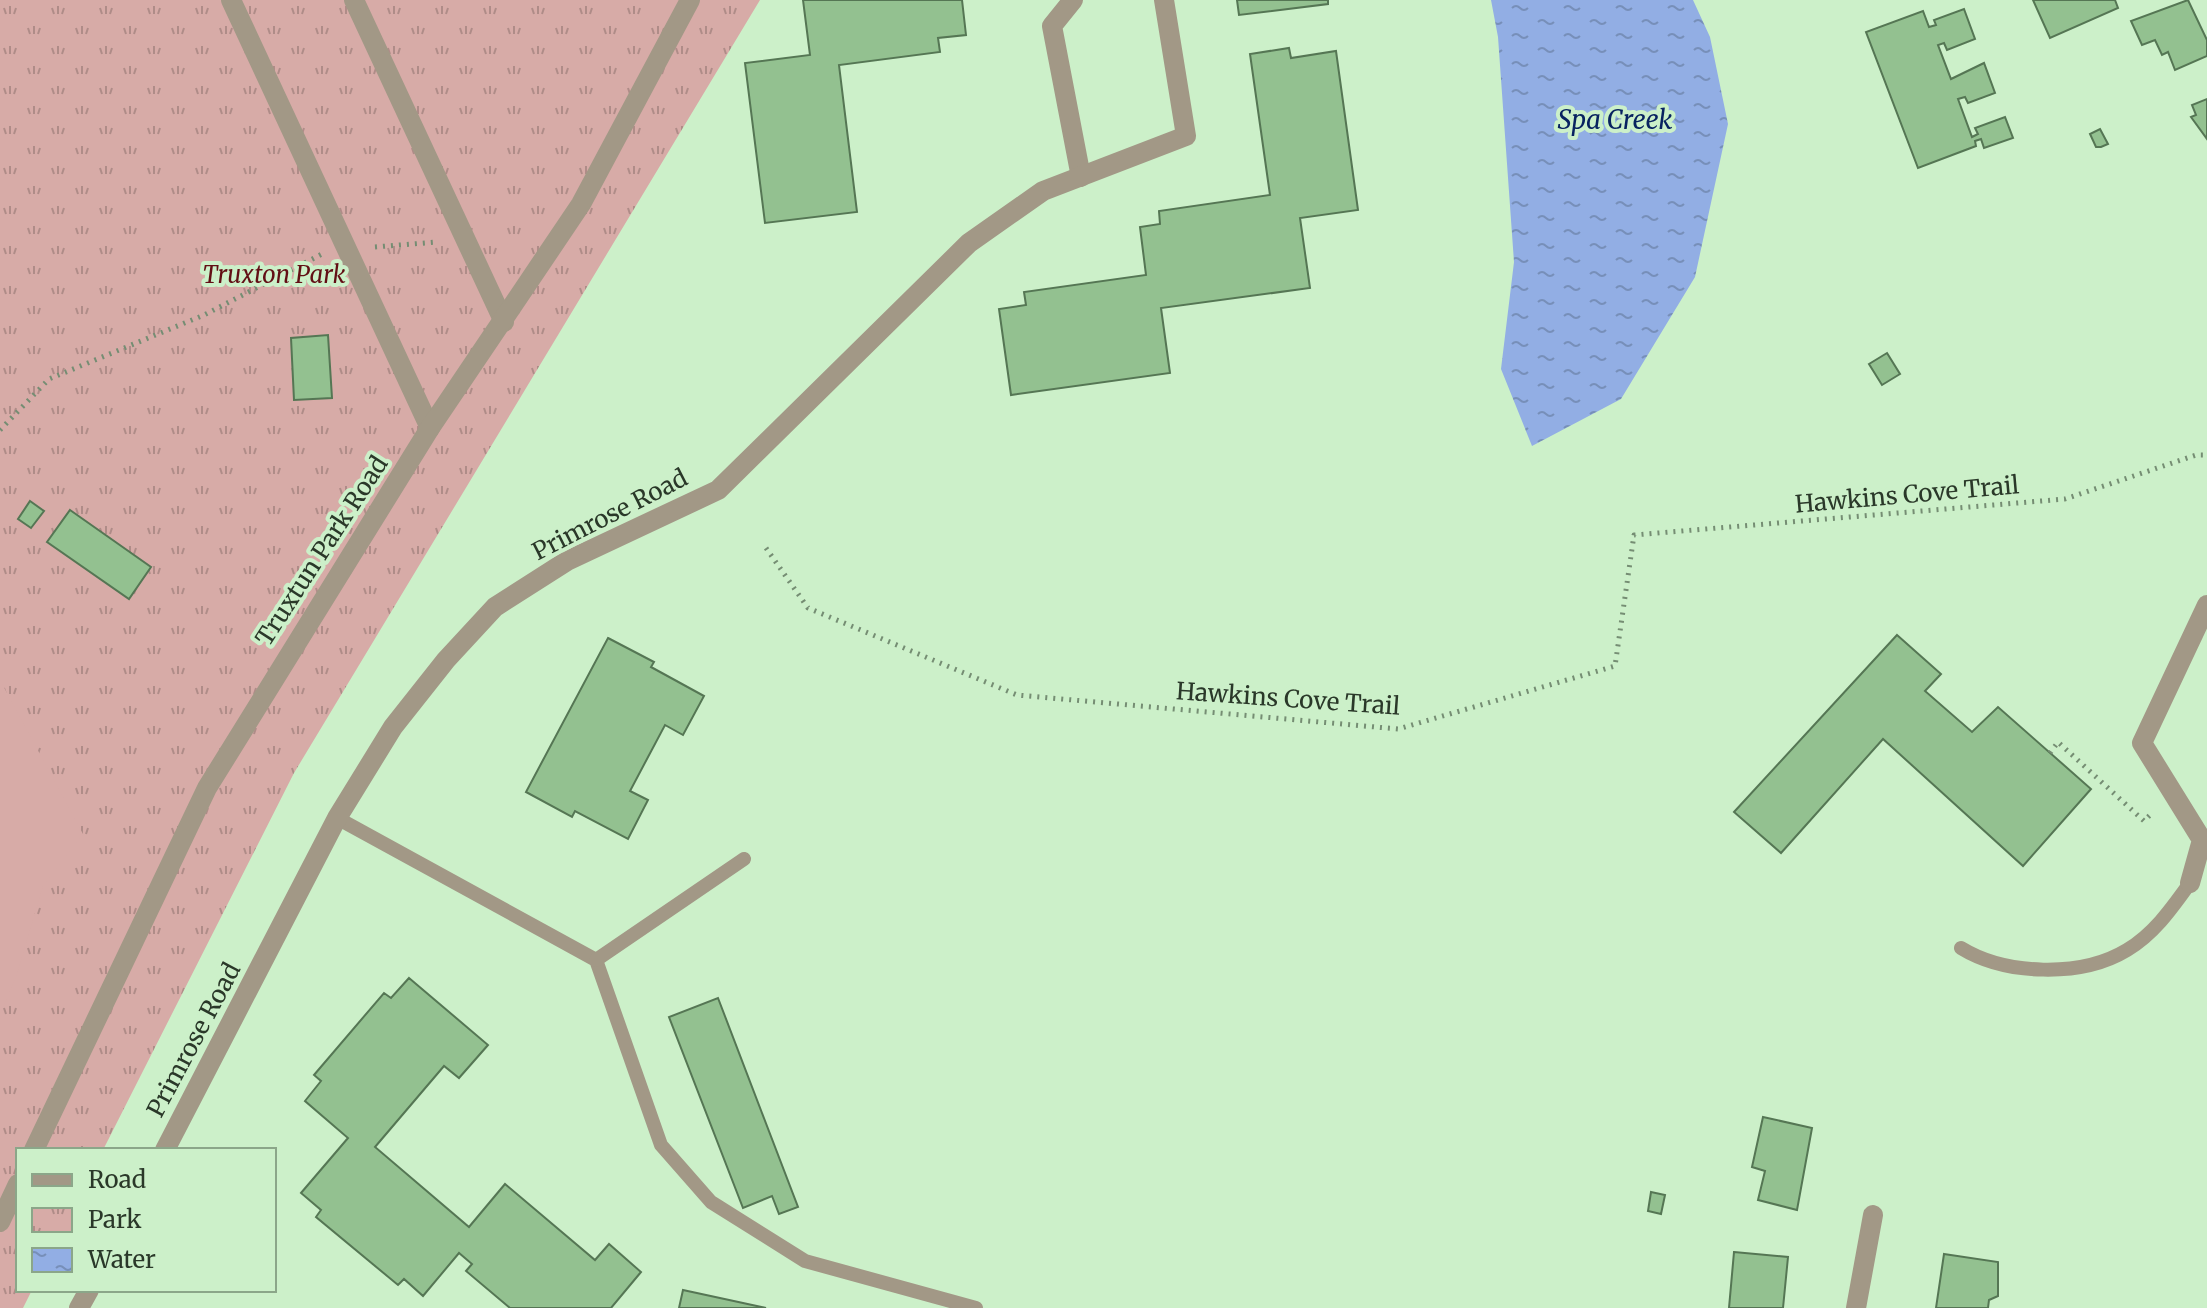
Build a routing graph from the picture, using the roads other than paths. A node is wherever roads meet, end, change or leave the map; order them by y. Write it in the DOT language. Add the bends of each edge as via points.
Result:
graph roads {
  1 [pos="231,0"];
  2 [pos="354,0"];
  3 [pos="690,0"];
  4 [pos="1073,0"];
  5 [pos="1164,0"];
  6 [pos="1081,177"];
  7 [pos="504,322"];
  8 [pos="430,428"];
  9 [pos="2207,605"];
  10 [pos="337,818"];
  11 [pos="744,859"];
  12 [pos="2190,883"];
  13 [pos="1961,948"];
  14 [pos="596,960"];
  15 [pos="35,1148"];
  16 [pos="166,1148"];
  17 [pos="16,1188"];
  18 [pos="1873,1215"];
  19 [pos="0,1222"];
  20 [pos="976,1308"];
  21 [pos="1856,1308"];
  1 -- 8 [label="street"];
  2 -- 7 [label="street"];
  3 -- 7 [label="street, Truxtun Park Road" via="581,204"];
  4 -- 6 [label="street" via="1052,26"];
  5 -- 6 [label="street, Primrose Road" via="1186,136"];
  6 -- 10 [label="street, Primrose Road" via="1043,191 969,243 718,490 567,561 495,607 393,727"];
  7 -- 8 [label="street, Truxtun Park Road"];
  8 -- 15 [label="street, Truxtun Park Road" via="207,788"];
  9 -- 12 [label="street" via="2142,743 2202,840"];
  10 -- 14 [label="lane"];
  10 -- 16 [label="street, Primrose Road"];
  11 -- 14 [label="lane"];
  12 -- 13 [label="lane" via="2163,921 2126,951 2080,967 2020,968 1980,960"];
  14 -- 20 [label="lane" via="661,1145 711,1202 805,1261"];
  17 -- 19 [label="street"];
  18 -- 21 [label="street"];
}
